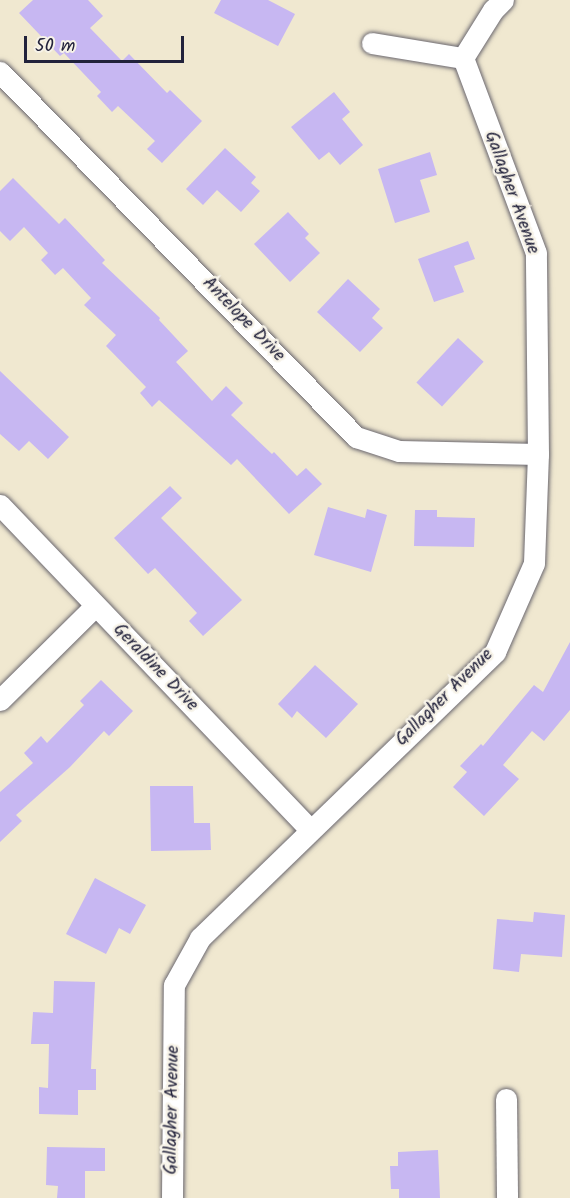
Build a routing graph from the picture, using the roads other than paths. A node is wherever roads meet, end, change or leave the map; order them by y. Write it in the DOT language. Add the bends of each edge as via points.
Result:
graph roads {
  1 [pos="503,0"];
  2 [pos="372,43"];
  3 [pos="463,58"];
  4 [pos="0,72"];
  5 [pos="538,454"];
  6 [pos="0,505"];
  7 [pos="95,606"];
  8 [pos="0,700"];
  9 [pos="310,829"];
  10 [pos="506,1100"];
  11 [pos="172,1198"];
  12 [pos="507,1198"];
  1 -- 3 [label="street"];
  2 -- 3 [label="street"];
  3 -- 5 [label="street, Gallagher Avenue" via="536,253"];
  4 -- 5 [label="street, Antelope Drive" via="356,436 399,451"];
  5 -- 9 [label="street, Gallagher Avenue" via="534,563 495,652"];
  6 -- 7 [label="street, Geraldine Drive"];
  7 -- 8 [label="street"];
  7 -- 9 [label="street, Geraldine Drive"];
  9 -- 11 [label="street, Gallagher Avenue" via="200,938 174,985"];
  10 -- 12 [label="street"];
}
